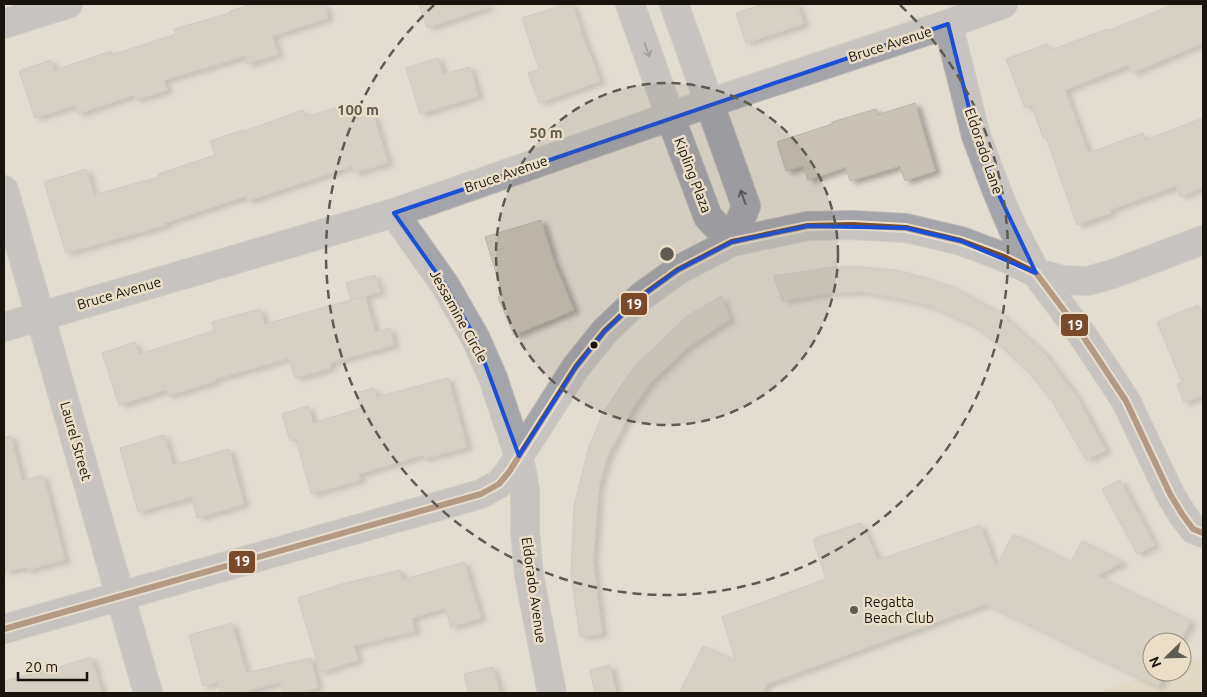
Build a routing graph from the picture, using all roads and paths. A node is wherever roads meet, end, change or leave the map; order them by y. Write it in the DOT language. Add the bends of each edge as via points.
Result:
graph roads {
  1 [pos="68,4"];
  2 [pos="630,4"];
  3 [pos="674,4"];
  4 [pos="1003,4"];
  5 [pos="4,24"];
  6 [pos="948,24"];
  7 [pos="709,103"];
  8 [pos="670,116"];
  9 [pos="4,190"];
  10 [pos="394,213"];
  11 [pos="1203,240"];
  12 [pos="732,242"];
  13 [pos="1036,273"];
  14 [pos="41,316"];
  15 [pos="4,327"];
  16 [pos="519,456"];
  17 [pos="1203,533"];
  18 [pos="120,597"];
  19 [pos="4,629"];
  20 [pos="148,693"];
  21 [pos="552,693"];
  1 -- 5 [label="street"];
  2 -- 8 [label="street, Kipling Plaza, one-way"];
  3 -- 7 [label="street"];
  4 -- 6 [label="street, Bruce Avenue"];
  6 -- 7 [label="street, Bruce Avenue"];
  6 -- 13 [label="street, Eldorado Lane" via="976,136 996,189"];
  7 -- 8 [label="street, Bruce Avenue"];
  12 -- 7 [label="street, one-way" via="746,206"];
  8 -- 10 [label="street, Bruce Avenue"];
  8 -- 12 [label="street, Kipling Plaza" via="708,217"];
  9 -- 14 [label="street, Laurel Street"];
  10 -- 14 [label="street, Bruce Avenue"];
  10 -- 16 [label="street, Jessamine Circle" via="445,285 476,339"];
  11 -- 13 [label="street" via="1087,281 1063,280"];
  12 -- 13 [label="street" via="808,226 906,228 961,241"];
  12 -- 16 [label="street" via="678,270 642,296 606,330 576,367"];
  13 -- 17 [label="street" via="1126,401 1182,514 1193,528"];
  14 -- 15 [label="street, Bruce Avenue"];
  14 -- 18 [label="street, Laurel Street"];
  16 -- 18 [label="street" via="510,472 481,494"];
  16 -- 21 [label="street, Eldorado Avenue" via="525,490 529,575"];
  18 -- 19 [label="street"];
  18 -- 20 [label="street, Laurel Street"];
}
